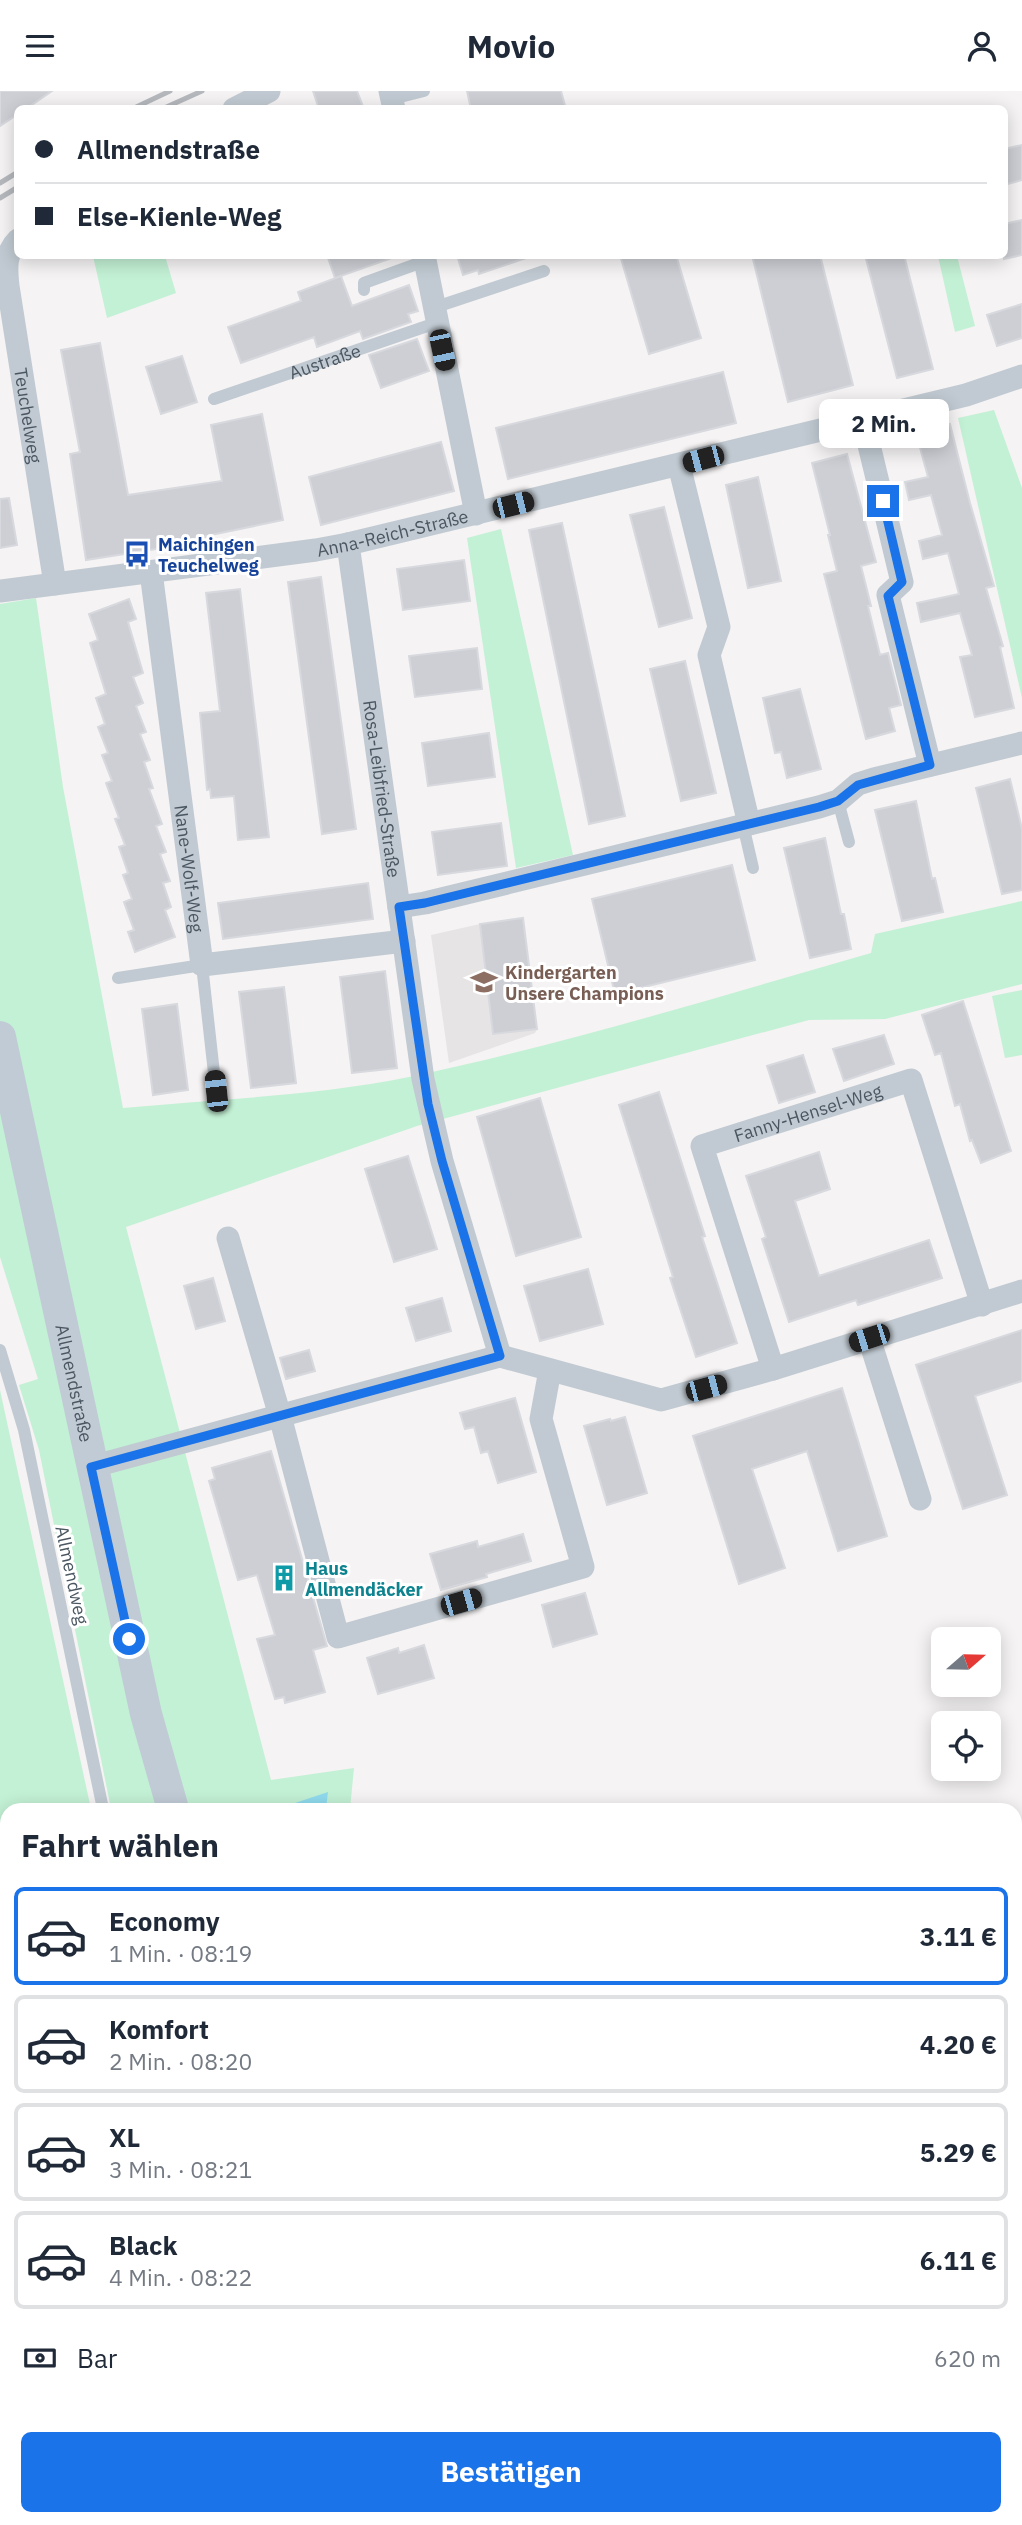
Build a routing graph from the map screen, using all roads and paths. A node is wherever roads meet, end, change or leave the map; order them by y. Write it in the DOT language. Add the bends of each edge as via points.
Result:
graph roads {
  1 [pos="269,91"];
  2 [pos="424,91"];
  3 [pos="392,99"];
  4 [pos="242,105"];
  5 [pos="14,243"];
  6 [pos="423,259"];
  7 [pos="425,259"];
  8 [pos="544,271"];
  9 [pos="364,290"];
  10 [pos="435,316"];
  11 [pos="1022,376"];
  12 [pos="214,399"];
  13 [pos="863,420"];
  14 [pos="679,465"];
  15 [pos="476,514"];
  16 [pos="348,544"];
  17 [pos="151,572"];
  18 [pos="55,584"];
  19 [pos="0,591"];
  20 [pos="1022,743"];
  21 [pos="930,765"];
  22 [pos="838,801"];
  23 [pos="746,824"];
  24 [pos="849,842"];
  25 [pos="753,868"];
  26 [pos="399,907"];
  27 [pos="404,941"];
  28 [pos="202,965"];
  29 [pos="118,978"];
  30 [pos="0,1037"];
  31 [pos="216,1091"];
  32 [pos="228,1238"];
  33 [pos="1022,1291"];
  34 [pos="982,1305"];
  35 [pos="869,1338"];
  36 [pos="0,1350"];
  37 [pos="500,1356"];
  38 [pos="773,1369"];
  39 [pos="550,1370"];
  40 [pos="280,1416"];
  41 [pos="91,1467"];
  42 [pos="920,1499"];
  43 [pos="102,1803"];
  44 [pos="171,1803"];
  1 -- 4 [label="street"];
  2 -- 3 [label="lane"];
  5 -- 18 [label="street, Teuchelweg" via="6,269 8,286"];
  6 -- 9 [label="lane" via="364,283"];
  7 -- 10 [label="street"];
  8 -- 10 [label="lane, Austraße"];
  10 -- 12 [label="lane, Austraße"];
  10 -- 15 [label="street"];
  11 -- 13 [label="street, Anna-Reich-Straße"];
  13 -- 14 [label="street, Anna-Reich-Straße"];
  13 -- 21 [label="street" via="902,582 888,596"];
  14 -- 15 [label="street, Anna-Reich-Straße"];
  14 -- 23 [label="street" via="719,627 709,655"];
  15 -- 16 [label="street, Anna-Reich-Straße"];
  16 -- 17 [label="street, Anna-Reich-Straße"];
  16 -- 26 [label="street, Rosa-Leibfried-Straße"];
  17 -- 18 [label="street, Anna-Reich-Straße"];
  17 -- 28 [label="street, Nane-Wolf-Weg"];
  18 -- 19 [label="street, Anna-Reich-Straße"];
  20 -- 21 [label="street"];
  21 -- 22 [label="street" via="858,785"];
  22 -- 23 [label="street"];
  22 -- 24 [label="lane"];
  23 -- 25 [label="lane"];
  23 -- 26 [label="street"];
  26 -- 27 [label="street, Rosa-Leibfried-Straße"];
  27 -- 28 [label="street"];
  27 -- 37 [label="street, Rosa-Leibfried-Straße" via="428,1104"];
  28 -- 29 [label="lane"];
  28 -- 31 [label="lane"];
  30 -- 41 [label="main road, Allmendstraße"];
  32 -- 40 [label="street"];
  33 -- 34 [label="street"];
  34 -- 35 [label="street"];
  34 -- 38 [label="street, Fanny-Hensel-Weg" via="911,1080 702,1146"];
  35 -- 38 [label="street"];
  35 -- 42 [label="street"];
  36 -- 43 [label="lane, Allmendweg" via="24,1430"];
  37 -- 39 [label="street"];
  37 -- 40 [label="street"];
  38 -- 39 [label="street" via="661,1400"];
  39 -- 40 [label="street" via="541,1419 583,1567 338,1637"];
  40 -- 41 [label="street"];
  41 -- 44 [label="main road, Allmendstraße" via="146,1714"];
}
